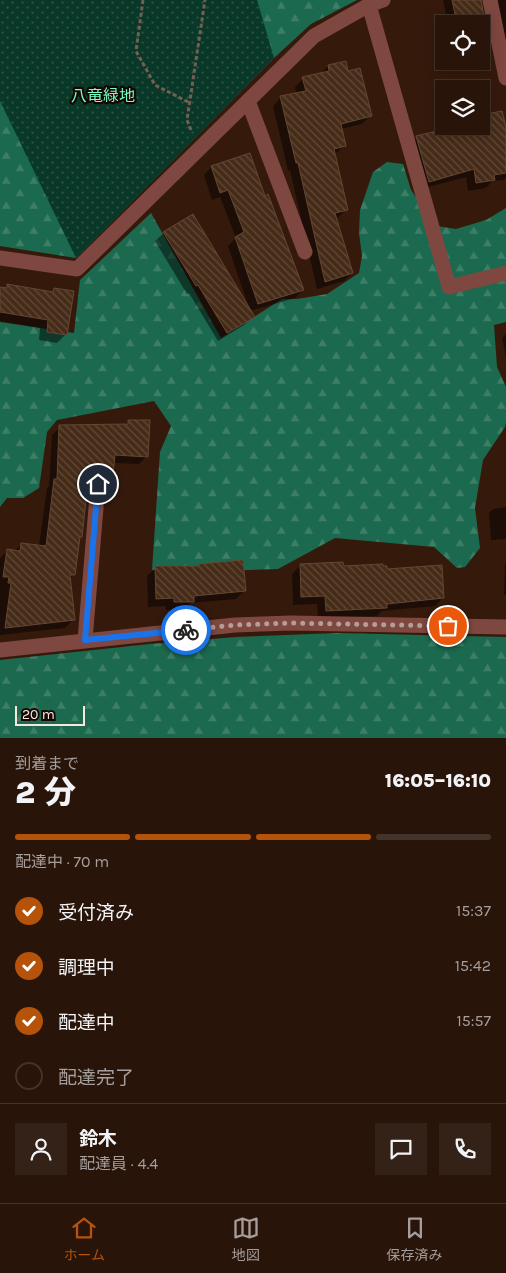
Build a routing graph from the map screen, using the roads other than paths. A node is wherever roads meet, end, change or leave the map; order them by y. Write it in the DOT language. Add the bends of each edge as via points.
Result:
graph roads {
  1 [pos="490,0"];
  2 [pos="376,3"];
  3 [pos="506,78"];
  4 [pos="248,101"];
  5 [pos="305,252"];
  6 [pos="0,258"];
  7 [pos="506,273"];
  8 [pos="98,484"];
  9 [pos="506,627"];
  10 [pos="85,640"];
  11 [pos="0,650"];
  1 -- 3 [label="street"];
  2 -- 4 [label="street" via="314,36"];
  2 -- 7 [label="street" via="449,287"];
  4 -- 5 [label="street"];
  4 -- 6 [label="street" via="77,270"];
  8 -- 10 [label="street"];
  9 -- 10 [label="street" via="291,623 235,625"];
  10 -- 11 [label="street"];
}
